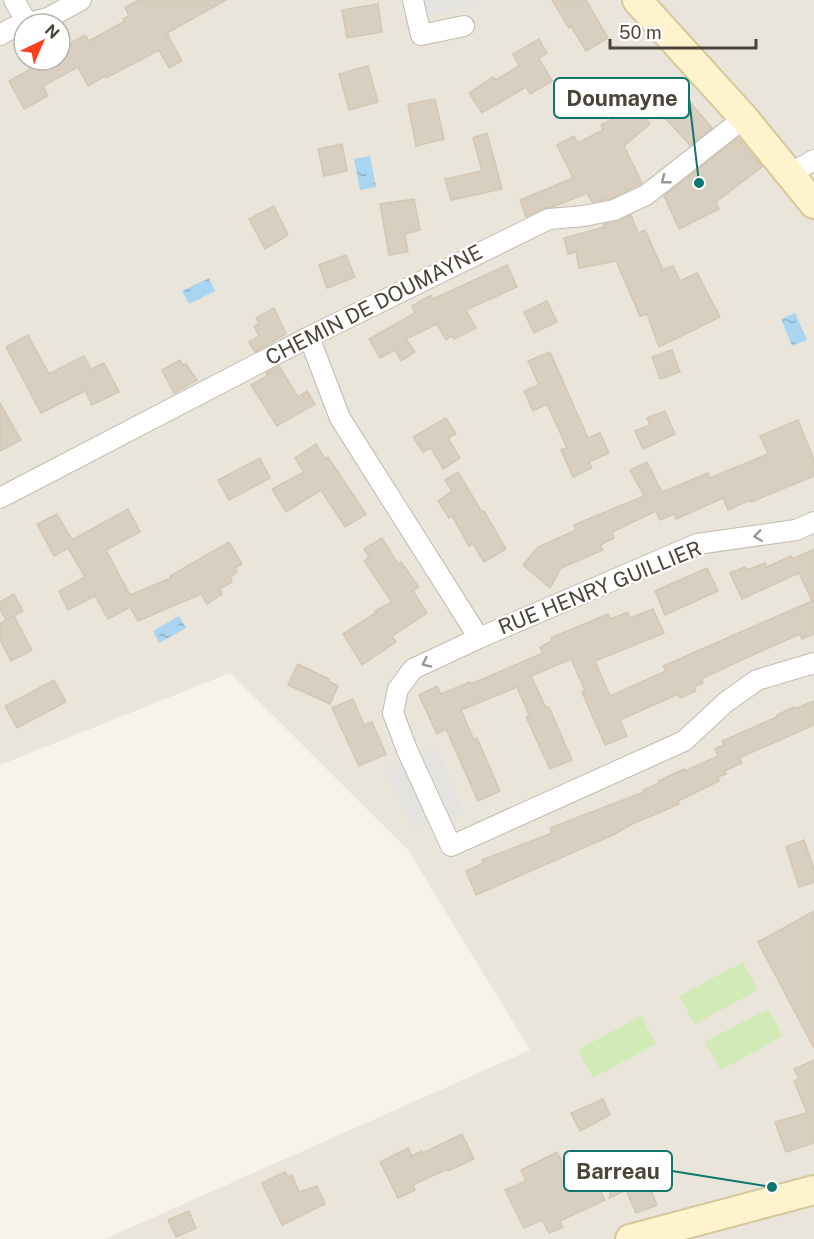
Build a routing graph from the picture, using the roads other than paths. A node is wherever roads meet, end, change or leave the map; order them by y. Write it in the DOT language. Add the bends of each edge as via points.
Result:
graph roads {
  1 [pos="81,0"];
  2 [pos="413,0"];
  3 [pos="637,0"];
  4 [pos="59,12"];
  5 [pos="464,26"];
  6 [pos="744,118"];
  7 [pos="814,160"];
  8 [pos="790,174"];
  9 [pos="814,204"];
  10 [pos="309,337"];
  11 [pos="0,498"];
  12 [pos="814,522"];
  13 [pos="479,638"];
  14 [pos="814,663"];
  15 [pos="814,1190"];
  16 [pos="630,1239"];
  1 -- 4 [label="street"];
  2 -- 5 [label="street" via="422,35"];
  3 -- 6 [label="street"];
  6 -- 8 [label="street"];
  6 -- 10 [label="street, CHEMIN DE DOUMAYNE, one-way" via="646,195 614,210 549,219"];
  7 -- 8 [label="street"];
  8 -- 9 [label="street"];
  10 -- 11 [label="street, CHEMIN DE DOUMAYNE"];
  10 -- 13 [label="street, RUE HENRY GUILLIER" via="339,418"];
  12 -- 13 [label="street, RUE HENRY GUILLIER, one-way" via="796,530 697,544"];
  13 -- 14 [label="street, one-way" via="413,669 398,689 393,713 451,846 684,741 757,680"];
  15 -- 16 [label="street"];
}
